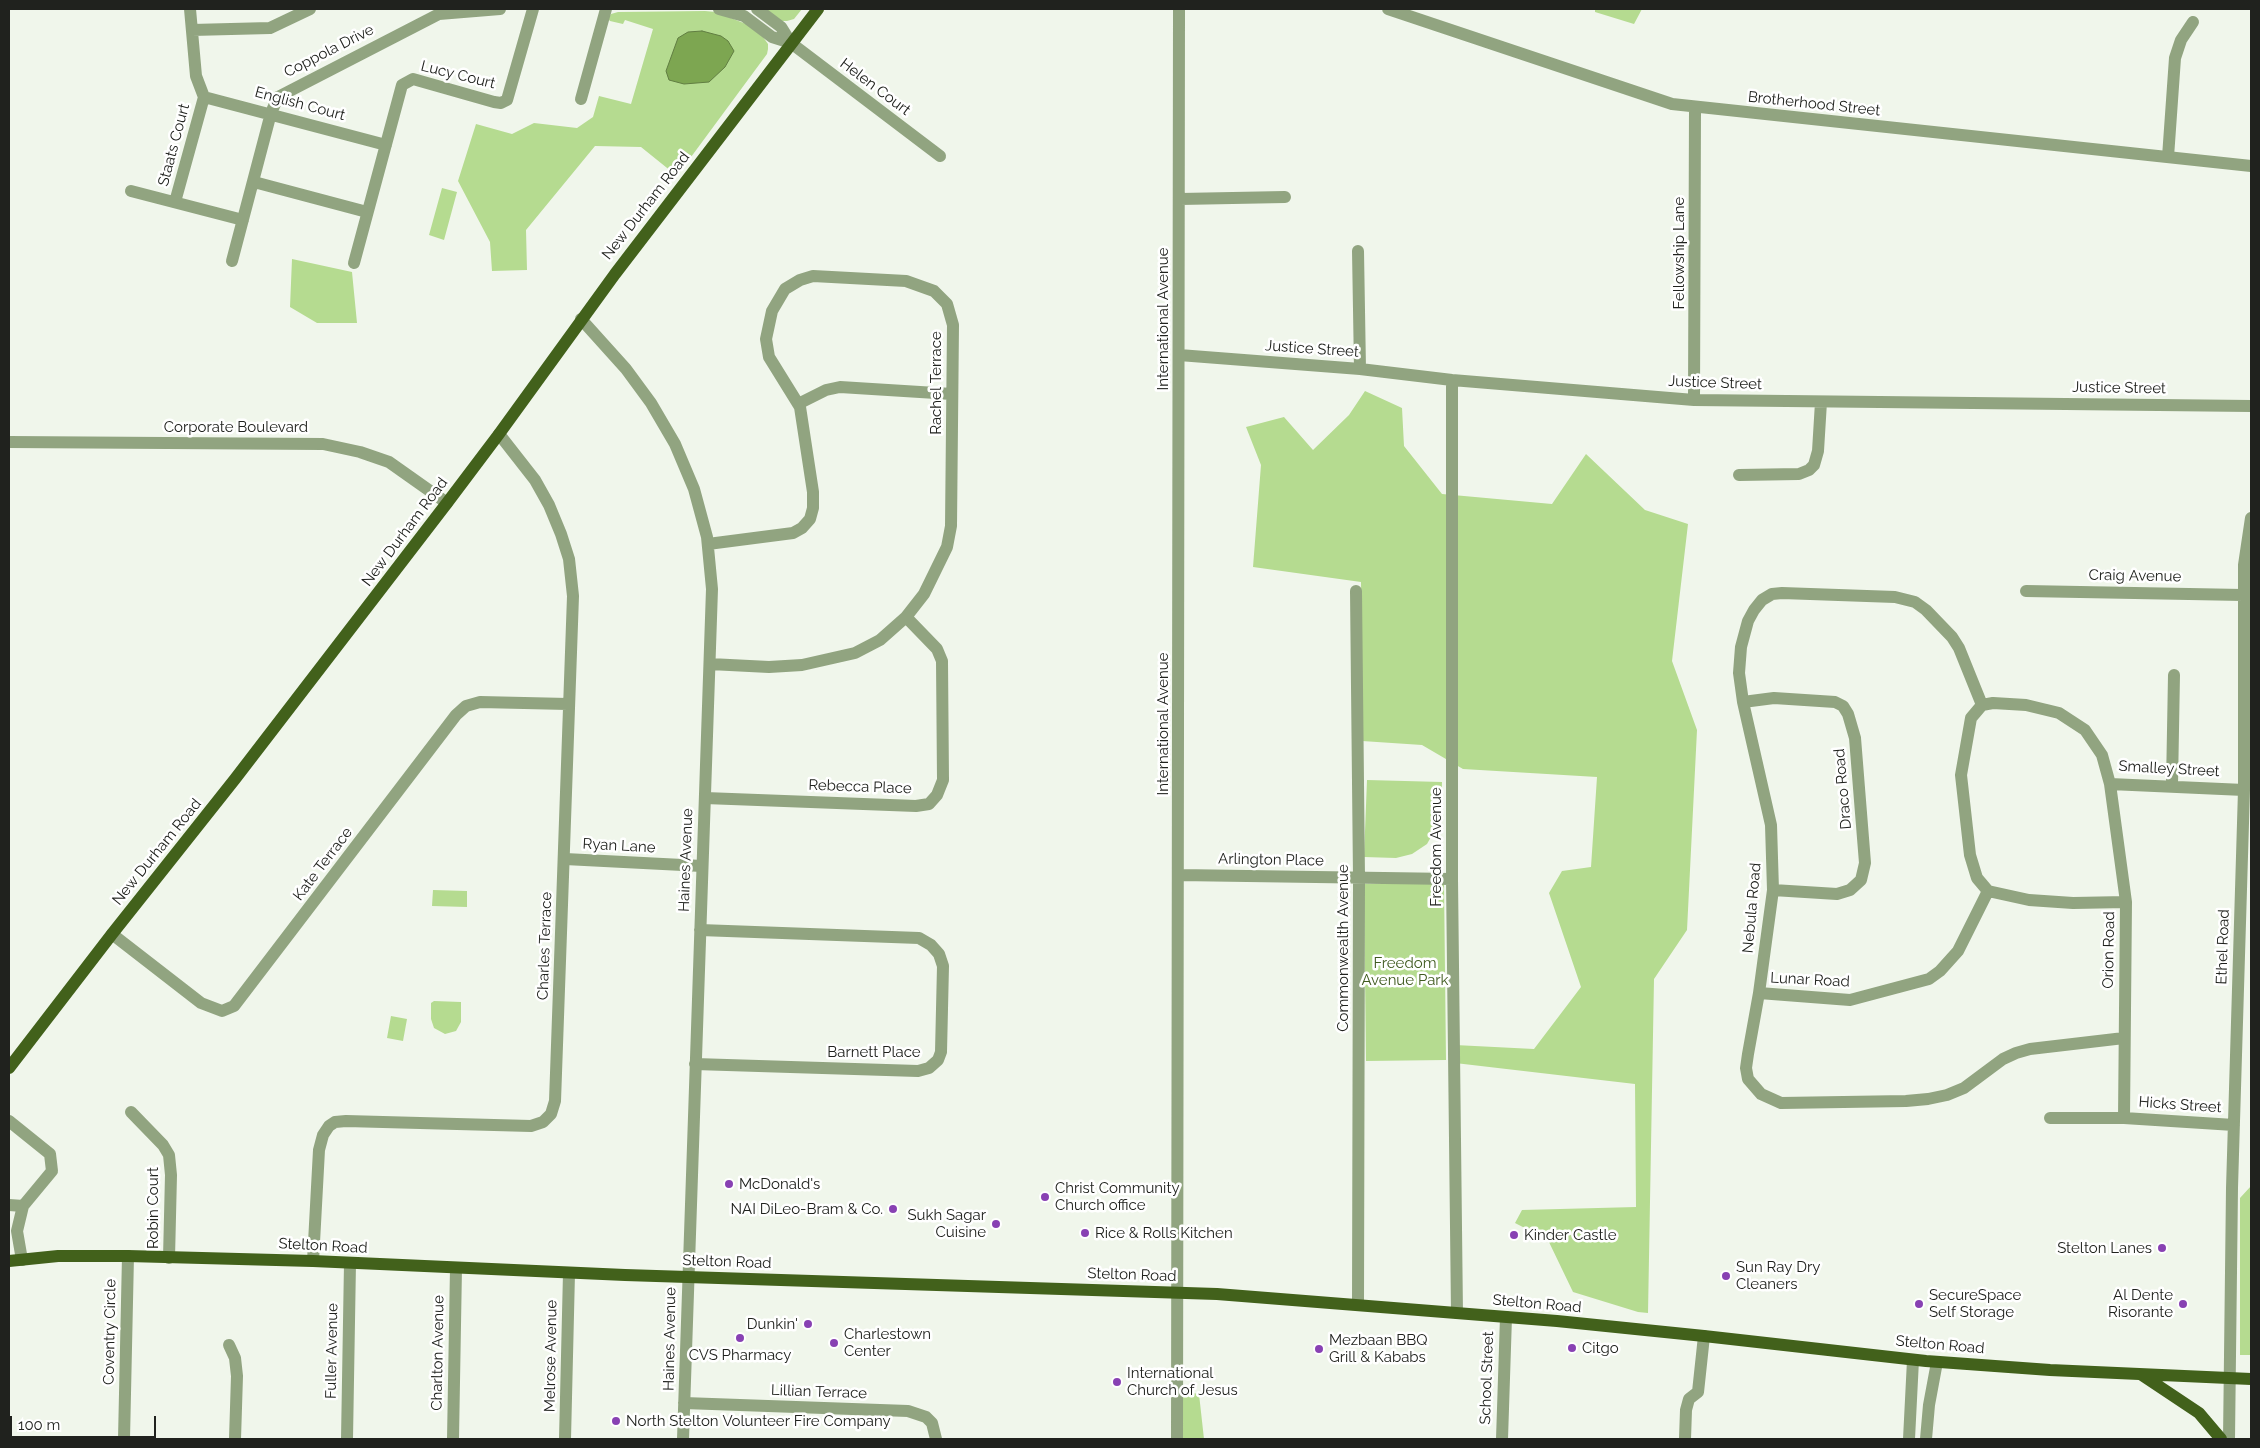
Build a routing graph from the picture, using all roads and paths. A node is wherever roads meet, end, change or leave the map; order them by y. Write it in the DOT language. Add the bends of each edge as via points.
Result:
graph roads {
  1 [pos="190,9"];
  2 [pos="310,9"];
  3 [pos="500,9"];
  4 [pos="533,9"];
  5 [pos="606,9"];
  6 [pos="719,9"];
  7 [pos="757,9"];
  8 [pos="818,9"];
  9 [pos="1178,9"];
  10 [pos="1388,9"];
  11 [pos="438,11"];
  12 [pos="2193,22"];
  13 [pos="192,30"];
  14 [pos="791,43"];
  15 [pos="204,97"];
  16 [pos="581,99"];
  17 [pos="1695,107"];
  18 [pos="272,113"];
  19 [pos="386,145"];
  20 [pos="940,156"];
  21 [pos="2168,157"];
  22 [pos="2251,166"];
  23 [pos="254,182"];
  24 [pos="131,190"];
  25 [pos="1285,197"];
  26 [pos="1180,199"];
  27 [pos="176,202"];
  28 [pos="367,212"];
  29 [pos="243,220"];
  30 [pos="1358,251"];
  31 [pos="232,261"];
  32 [pos="354,263"];
  33 [pos="581,319"];
  34 [pos="1179,355"];
  35 [pos="1360,368"];
  36 [pos="1452,380"];
  37 [pos="952,394"];
  38 [pos="1694,400"];
  39 [pos="1821,402"];
  40 [pos="798,404"];
  41 [pos="2251,406"];
  42 [pos="499,434"];
  43 [pos="9,442"];
  44 [pos="1739,475"];
  45 [pos="447,503"];
  46 [pos="2251,518"];
  47 [pos="708,544"];
  48 [pos="1356,591"];
  49 [pos="2026,591"];
  50 [pos="2243,595"];
  51 [pos="906,617"];
  52 [pos="710,664"];
  53 [pos="2174,675"];
  54 [pos="1743,702"];
  55 [pos="568,704"];
  56 [pos="1982,705"];
  57 [pos="2110,784"];
  58 [pos="2172,785"];
  59 [pos="2244,790"];
  60 [pos="705,798"];
  61 [pos="565,859"];
  62 [pos="702,866"];
  63 [pos="1179,875"];
  64 [pos="1359,878"];
  65 [pos="1452,879"];
  66 [pos="1773,890"];
  67 [pos="1988,891"];
  68 [pos="2126,902"];
  69 [pos="700,930"];
  70 [pos="112,934"];
  71 [pos="1759,993"];
  72 [pos="2124,1038"];
  73 [pos="695,1064"];
  74 [pos="9,1068"];
  75 [pos="132,1112"];
  76 [pos="2050,1118"];
  77 [pos="2124,1118"];
  78 [pos="9,1121"];
  79 [pos="2234,1125"];
  80 [pos="9,1205"];
  81 [pos="23,1206"];
  82 [pos="128,1256"];
  83 [pos="169,1258"];
  84 [pos="15,1260"];
  85 [pos="313,1260"];
  86 [pos="350,1263"];
  87 [pos="456,1268"];
  88 [pos="569,1273"];
  89 [pos="687,1278"];
  90 [pos="1177,1292"];
  91 [pos="1358,1305"];
  92 [pos="1457,1313"];
  93 [pos="1506,1317"];
  94 [pos="1704,1336"];
  95 [pos="229,1345"];
  96 [pos="1913,1360"];
  97 [pos="1937,1362"];
  98 [pos="2140,1374"];
  99 [pos="2230,1378"];
  100 [pos="2251,1379"];
  101 [pos="684,1403"];
  102 [pos="124,1439"];
  103 [pos="235,1439"];
  104 [pos="347,1439"];
  105 [pos="453,1439"];
  106 [pos="565,1439"];
  107 [pos="683,1439"];
  108 [pos="936,1439"];
  109 [pos="1177,1439"];
  110 [pos="1502,1439"];
  111 [pos="1685,1439"];
  112 [pos="1909,1439"];
  113 [pos="1926,1439"];
  114 [pos="2221,1439"];
  115 [pos="2228,1439"];
  1 -- 13 [label="street"];
  2 -- 13 [label="street" via="270,28"];
  3 -- 11 [label="street, Coppola Drive"];
  4 -- 19 [label="street, Lucy Court" via="507,100 494,102 419,80 407,81 400,91"];
  5 -- 16 [label="street"];
  6 -- 14 [label="street" via="744,16 772,37"];
  7 -- 14 [label="street" via="781,27"];
  8 -- 14 [label="main road, New Durham Road"];
  9 -- 26 [label="street, International Avenue"];
  10 -- 17 [label="street, Brotherhood Street" via="1672,104"];
  11 -- 18 [label="street, Coppola Drive" via="284,93 278,97"];
  12 -- 21 [label="street" via="2181,40 2175,58"];
  13 -- 15 [label="street" via="196,76"];
  14 -- 20 [label="street, Helen Court"];
  14 -- 33 [label="main road, New Durham Road"];
  15 -- 18 [label="street, English Court"];
  15 -- 27 [label="street, Staats Court"];
  17 -- 21 [label="street, Brotherhood Street"];
  17 -- 38 [label="street, Fellowship Lane"];
  18 -- 19 [label="street, English Court"];
  18 -- 23 [label="street, Coppola Drive"];
  19 -- 28 [label="street, Lucy Court"];
  21 -- 22 [label="street, Brotherhood Street"];
  23 -- 28 [label="street"];
  23 -- 29 [label="street, Coppola Drive"];
  24 -- 27 [label="street"];
  25 -- 26 [label="street"];
  26 -- 34 [label="street, International Avenue"];
  27 -- 29 [label="street"];
  28 -- 32 [label="street, Lucy Court"];
  29 -- 31 [label="street, Coppola Drive"];
  30 -- 35 [label="street"];
  33 -- 42 [label="main road, New Durham Road"];
  33 -- 47 [label="street, Haines Avenue" via="651,402 675,444 694,489"];
  34 -- 35 [label="street, Justice Street"];
  34 -- 63 [label="street, International Avenue"];
  35 -- 36 [label="street, Justice Street"];
  36 -- 38 [label="street, Justice Street"];
  36 -- 65 [label="street, Freedom Avenue"];
  37 -- 40 [label="street" via="840,387"];
  37 -- 40 [label="street, Rachel Terrace" via="953,325 947,304 934,291 906,281 813,276 785,289 779,297 768,323 766,339 769,357"];
  37 -- 51 [label="street, Rachel Terrace" via="948,547 924,594"];
  38 -- 39 [label="street, Justice Street"];
  39 -- 41 [label="street, Justice Street"];
  39 -- 44 [label="street" via="1818,451 1809,470 1799,474"];
  40 -- 47 [label="street, Rachel Terrace" via="813,492 810,519 793,533"];
  42 -- 45 [label="main road, New Durham Road"];
  42 -- 55 [label="street, Charles Terrace" via="535,480 549,504 569,559 573,596"];
  43 -- 45 [label="street, Corporate Boulevard" via="323,444 389,462"];
  45 -- 70 [label="main road, New Durham Road" via="236,779"];
  46 -- 50 [label="street, Ethel Road"];
  47 -- 52 [label="street, Haines Avenue" via="712,589"];
  48 -- 64 [label="street, Commonwealth Avenue"];
  49 -- 50 [label="street, Craig Avenue"];
  50 -- 59 [label="street, Ethel Road"];
  51 -- 52 [label="street, Rachel Terrace" via="880,640 855,653 828,660 769,667"];
  51 -- 60 [label="street, Rebecca Place" via="937,648 942,661 943,780 929,804"];
  52 -- 60 [label="street, Haines Avenue"];
  53 -- 58 [label="street"];
  54 -- 56 [label="street, Nebula Road" via="1739,662 1748,621 1762,600 1782,593 1895,597 1915,602 1952,637"];
  54 -- 66 [label="street, Nebula Road" via="1771,825"];
  54 -- 66 [label="street, Draco Road" via="1774,698 1835,702 1848,714 1855,738 1866,863 1861,880 1850,890 1837,894"];
  55 -- 61 [label="street, Charles Terrace"];
  55 -- 70 [label="street, Kate Terrace" via="480,702 466,706 456,715 234,1006 222,1011 201,1003"];
  56 -- 57 [label="street, Smalley Street" via="2036,707 2073,720 2095,742"];
  56 -- 67 [label="street" via="1971,718 1962,791 1972,867"];
  57 -- 58 [label="street, Smalley Street"];
  57 -- 68 [label="street, Orion Road"];
  58 -- 59 [label="street, Smalley Street"];
  59 -- 79 [label="street, Ethel Road"];
  60 -- 62 [label="street, Haines Avenue"];
  61 -- 62 [label="street, Ryan Lane"];
  61 -- 85 [label="street, Charles Terrace" via="555,1101 551,1114 543,1122 531,1126 335,1122 323,1135 319,1150"];
  62 -- 69 [label="street, Haines Avenue"];
  63 -- 64 [label="street, Arlington Place"];
  63 -- 90 [label="street, International Avenue"];
  64 -- 65 [label="street, Arlington Place"];
  64 -- 91 [label="street, Commonwealth Avenue"];
  65 -- 92 [label="street, Freedom Avenue"];
  66 -- 71 [label="street, Nebula Road"];
  67 -- 68 [label="street" via="2050,902"];
  67 -- 71 [label="street, Lunar Road" via="1958,951 1929,979 1850,1000"];
  68 -- 72 [label="street, Orion Road"];
  69 -- 73 [label="street, Haines Avenue"];
  69 -- 73 [label="street, Barnett Place" via="919,938 939,954 943,966 941,1052 929,1068 918,1071"];
  70 -- 74 [label="main road, New Durham Road"];
  71 -- 72 [label="street, Nebula Road" via="1746,1068 1748,1079 1761,1094 1781,1103 1928,1099 1964,1088 2016,1053"];
  72 -- 77 [label="street, Orion Road"];
  73 -- 89 [label="street, Haines Avenue"];
  75 -- 83 [label="street, Robin Court" via="163,1145 168,1156 171,1176"];
  76 -- 77 [label="street, Hicks Street"];
  77 -- 79 [label="street, Hicks Street"];
  78 -- 81 [label="street" via="50,1154 52,1171"];
  79 -- 99 [label="street, Ethel Road"];
  80 -- 81 [label="street"];
  81 -- 84 [label="street"];
  82 -- 83 [label="main road, Stelton Road"];
  82 -- 84 [label="main road, Stelton Road"];
  82 -- 102 [label="street, Coventry Circle"];
  83 -- 85 [label="main road, Stelton Road"];
  85 -- 86 [label="main road, Stelton Road"];
  86 -- 87 [label="main road, Stelton Road"];
  86 -- 104 [label="street, Fuller Avenue"];
  87 -- 88 [label="main road, Stelton Road"];
  87 -- 105 [label="street, Charlton Avenue"];
  88 -- 89 [label="main road, Stelton Road"];
  88 -- 106 [label="street, Melrose Avenue"];
  89 -- 90 [label="main road, Stelton Road"];
  89 -- 101 [label="street, Haines Avenue"];
  90 -- 91 [label="main road, Stelton Road"];
  90 -- 109 [label="street, International Avenue"];
  91 -- 92 [label="main road, Stelton Road"];
  92 -- 93 [label="main road, Stelton Road"];
  93 -- 94 [label="main road, Stelton Road"];
  93 -- 110 [label="street, School Street"];
  94 -- 96 [label="main road, Stelton Road"];
  94 -- 111 [label="street" via="1698,1392 1689,1399 1686,1410"];
  95 -- 103 [label="street" via="235,1358 237,1376"];
  96 -- 97 [label="main road, Stelton Road"];
  96 -- 112 [label="street"];
  97 -- 98 [label="main road, Stelton Road"];
  97 -- 113 [label="street"];
  98 -- 99 [label="main road, Stelton Road"];
  98 -- 114 [label="main road" via="2199,1413"];
  99 -- 100 [label="main road, Stelton Road"];
  99 -- 115 [label="street, Ethel Road"];
  101 -- 107 [label="street, Haines Avenue"];
  101 -- 108 [label="street, Lillian Terrace" via="908,1411 926,1417 932,1423"];
}
